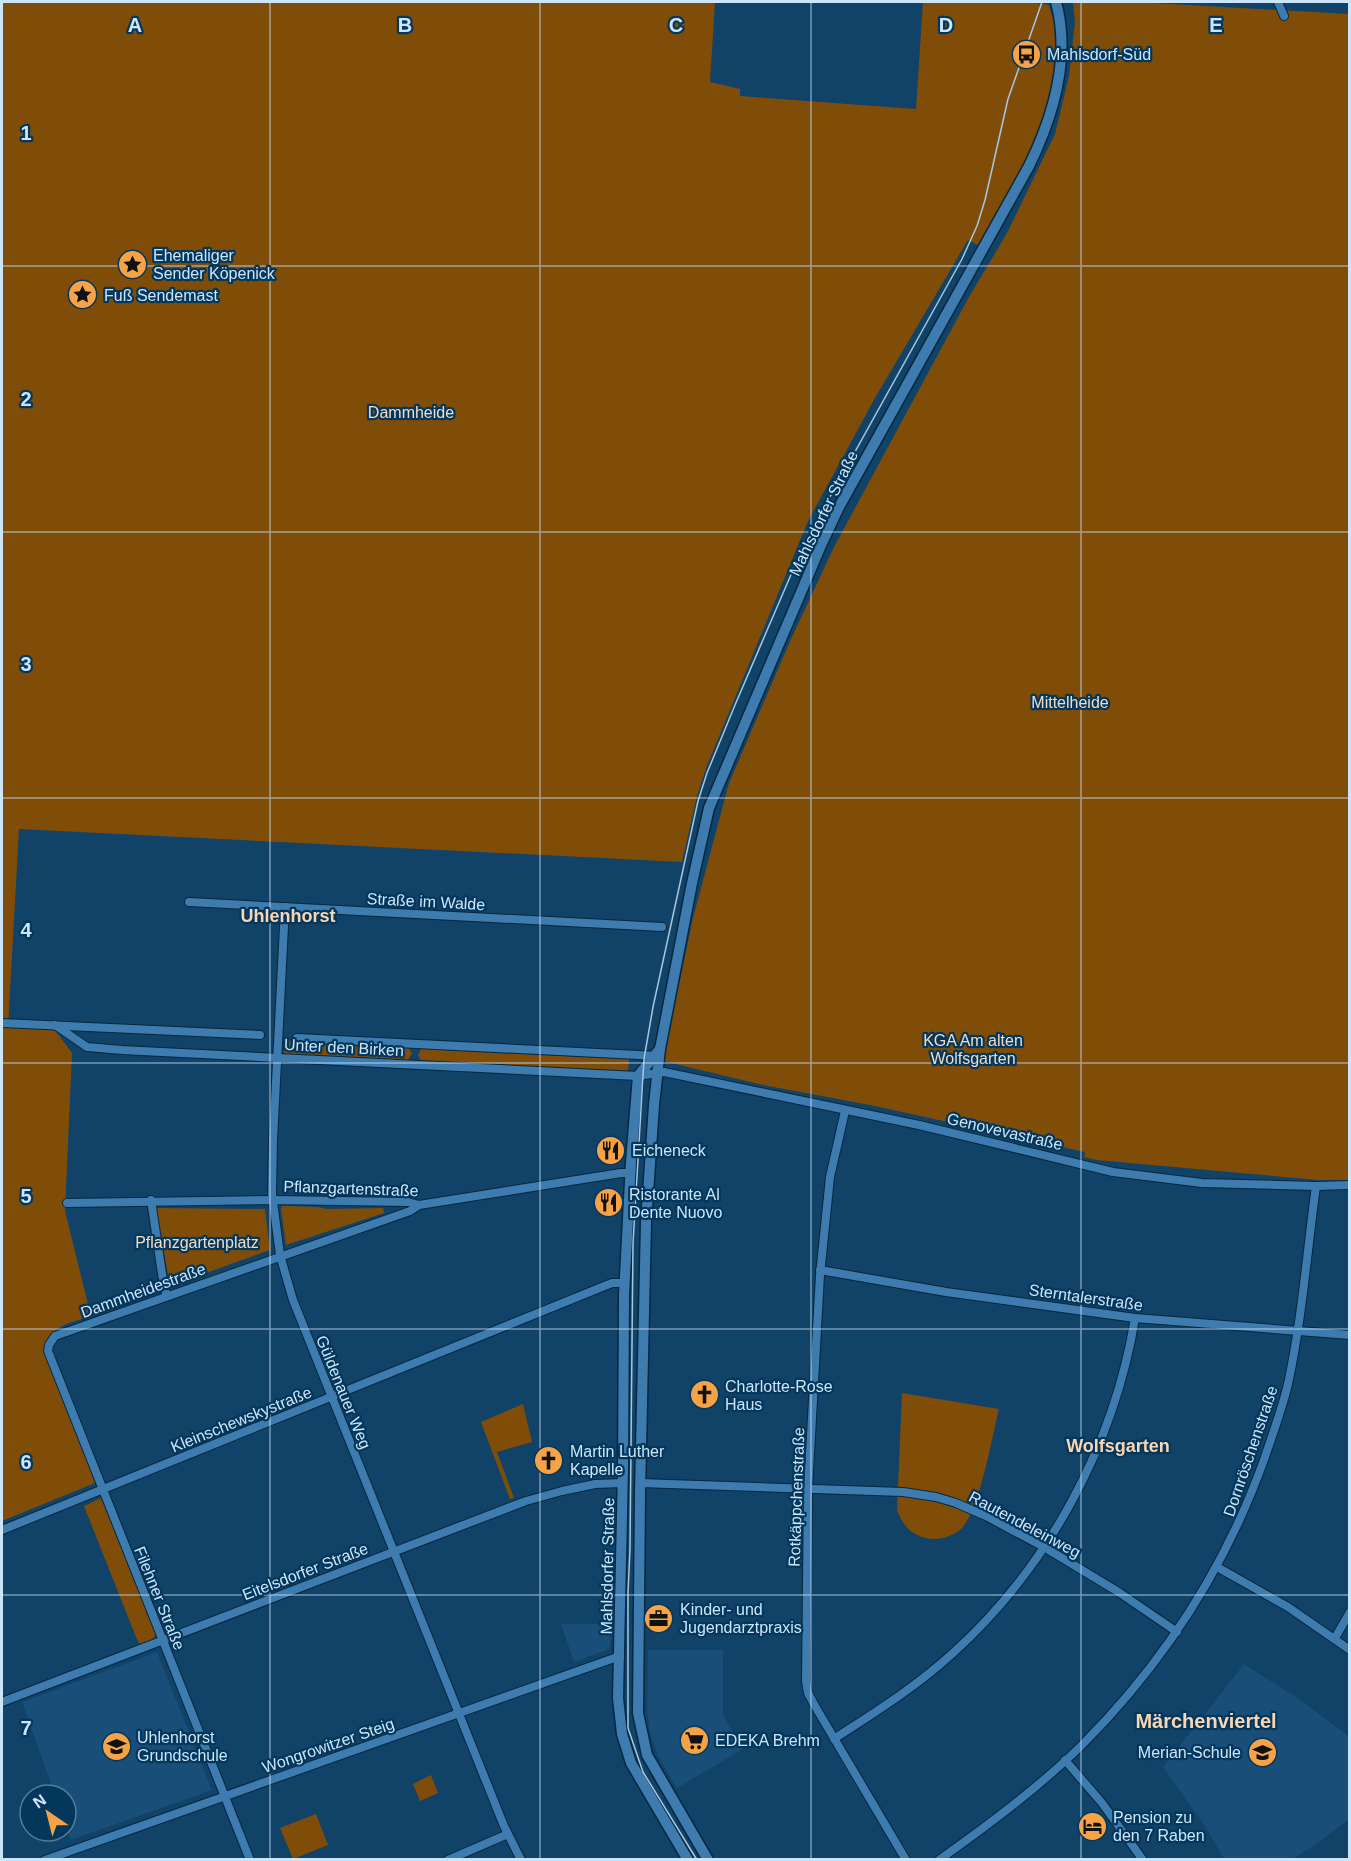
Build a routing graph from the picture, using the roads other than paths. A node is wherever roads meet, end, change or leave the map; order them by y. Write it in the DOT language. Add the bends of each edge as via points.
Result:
graph roads {
  1 [pos="1056,2"];
  2 [pos="1278,2"];
  3 [pos="1284,16"];
  4 [pos="189,902"];
  5 [pos="285,907"];
  6 [pos="662,927"];
  7 [pos="2,1023"];
  8 [pos="55,1025"];
  9 [pos="260,1035"];
  10 [pos="297,1038"];
  11 [pos="658,1054"];
  12 [pos="278,1057"];
  13 [pos="657,1073"];
  14 [pos="638,1076"];
  15 [pos="845,1111"];
  16 [pos="631,1173"];
  17 [pos="1350,1185"];
  18 [pos="1316,1186"];
  19 [pos="151,1200"];
  20 [pos="273,1200"];
  21 [pos="67,1203"];
  22 [pos="419,1205"];
  23 [pos="280,1255"];
  24 [pos="820,1270"];
  25 [pos="624,1283"];
  26 [pos="167,1296"];
  27 [pos="1135,1318"];
  28 [pos="1297,1332"];
  29 [pos="1350,1335"];
  30 [pos="49,1345"];
  31 [pos="331,1397"];
  32 [pos="623,1483"];
  33 [pos="640,1483"];
  34 [pos="808,1489"];
  35 [pos="102,1490"];
  36 [pos="2,1530"];
  37 [pos="1044,1547"];
  38 [pos="394,1551"];
  39 [pos="1217,1567"];
  40 [pos="1350,1612"];
  41 [pos="1177,1632"];
  42 [pos="1335,1638"];
  43 [pos="162,1640"];
  44 [pos="1350,1650"];
  45 [pos="620,1656"];
  46 [pos="638,1656"];
  47 [pos="2,1702"];
  48 [pos="459,1714"];
  49 [pos="834,1739"];
  50 [pos="1065,1760"];
  51 [pos="224,1796"];
  52 [pos="508,1834"];
  53 [pos="45,1860"];
  54 [pos="250,1860"];
  55 [pos="448,1860"];
  56 [pos="521,1860"];
  57 [pos="688,1860"];
  58 [pos="708,1860"];
  59 [pos="906,1860"];
  60 [pos="939,1860"];
  61 [pos="1143,1860"];
  1 -- 11 [label="main road, Mahlsdorfer Straße" via="1062,50 1060,75 1043,136 840,507 719,781 702,833"];
  2 -- 3 [label="street"];
  4 -- 5 [label="street, Straße im Walde"];
  5 -- 6 [label="street, Straße im Walde"];
  5 -- 12 [label="street, Güldenauer Weg"];
  7 -- 8 [label="street, Unter den Birken"];
  8 -- 9 [label="street, Unter den Birken"];
  8 -- 12 [label="street, Unter den Birken" via="87,1047"];
  10 -- 11 [label="street, Unter den Birken"];
  11 -- 13 [label="main road, Mahlsdorfer Straße"];
  11 -- 14 [label="main road, Mahlsdorfer Straße"];
  12 -- 14 [label="street, Unter den Birken"];
  12 -- 20 [label="street, Güldenauer Weg"];
  13 -- 14 [label="street, Unter den Birken"];
  13 -- 15 [label="street, Genovevastraße"];
  13 -- 33 [label="main road, Mahlsdorfer Straße" via="646,1222"];
  14 -- 16 [label="main road, Mahlsdorfer Straße"];
  15 -- 18 [label="street, Genovevastraße" via="1113,1172 1202,1183"];
  15 -- 24 [label="street, Rotkäppchenstraße" via="830,1177"];
  16 -- 22 [label="street, Pflanzgartenstraße"];
  16 -- 25 [label="main road, Mahlsdorfer Straße"];
  17 -- 18 [label="street, Genovevastraße"];
  18 -- 28 [label="street, Dornröschenstraße"];
  19 -- 20 [label="street, Pflanzgartenstraße"];
  19 -- 21 [label="street, Pflanzgartenstraße"];
  19 -- 26 [label="street"];
  20 -- 22 [label="street, Pflanzgartenstraße"];
  20 -- 23 [label="street, Güldenauer Weg"];
  22 -- 23 [label="street, Dammheidestraße"];
  23 -- 26 [label="street, Dammheidestraße"];
  23 -- 31 [label="street, Güldenauer Weg"];
  24 -- 27 [label="street, Sterntalerstraße"];
  24 -- 34 [label="street, Rotkäppchenstraße"];
  25 -- 31 [label="street, Kleinschewskystraße" via="612,1283"];
  25 -- 32 [label="main road, Mahlsdorfer Straße"];
  26 -- 30 [label="street, Dammheidestraße" via="55,1336"];
  27 -- 28 [label="street, Sterntalerstraße"];
  27 -- 37 [label="street" via="1103,1436 1076,1494"];
  28 -- 29 [label="street, Sterntalerstraße"];
  28 -- 39 [label="street, Dornröschenstraße" via="1272,1438 1251,1495"];
  30 -- 35 [label="street, Filehner Straße"];
  31 -- 35 [label="street, Kleinschewskystraße"];
  31 -- 38 [label="street, Güldenauer Weg"];
  32 -- 33 [label="main road"];
  32 -- 38 [label="street, Eitelsdorfer Straße" via="573,1489 526,1501"];
  32 -- 45 [label="main road, Mahlsdorfer Straße"];
  33 -- 34 [label="street, Rautendeleinweg"];
  33 -- 46 [label="main road, Mahlsdorfer Straße"];
  34 -- 37 [label="street, Rautendeleinweg" via="936,1497 986,1516"];
  34 -- 49 [label="street, Rotkäppchenstraße" via="806,1681 808,1693"];
  35 -- 36 [label="street, Kleinschewskystraße"];
  35 -- 43 [label="street, Filehner Straße"];
  37 -- 41 [label="street, Rautendeleinweg"];
  37 -- 49 [label="street" via="998,1606 954,1653 895,1700"];
  38 -- 43 [label="street, Eitelsdorfer Straße"];
  38 -- 48 [label="street, Güldenauer Weg"];
  39 -- 41 [label="street, Dornröschenstraße"];
  39 -- 42 [label="street"];
  40 -- 42 [label="street"];
  41 -- 50 [label="street, Dornröschenstraße" via="1123,1701"];
  42 -- 44 [label="street"];
  43 -- 47 [label="street, Eitelsdorfer Straße"];
  43 -- 51 [label="street, Filehner Straße"];
  45 -- 46 [label="main road"];
  45 -- 48 [label="street, Wongrowitzer Steig"];
  45 -- 57 [label="main road, Mahlsdorfer Straße" via="618,1698 626,1750"];
  46 -- 58 [label="main road, Mahlsdorfer Straße" via="638,1713 647,1755"];
  48 -- 51 [label="street, Wongrowitzer Steig"];
  48 -- 52 [label="street, Güldenauer Weg"];
  49 -- 59 [label="street, Rotkäppchenstraße"];
  50 -- 60 [label="street, Dornröschenstraße"];
  50 -- 61 [label="street"];
  51 -- 53 [label="street, Wongrowitzer Steig"];
  51 -- 54 [label="street, Filehner Straße"];
  52 -- 55 [label="street"];
  52 -- 56 [label="street, Güldenauer Weg"];
}
